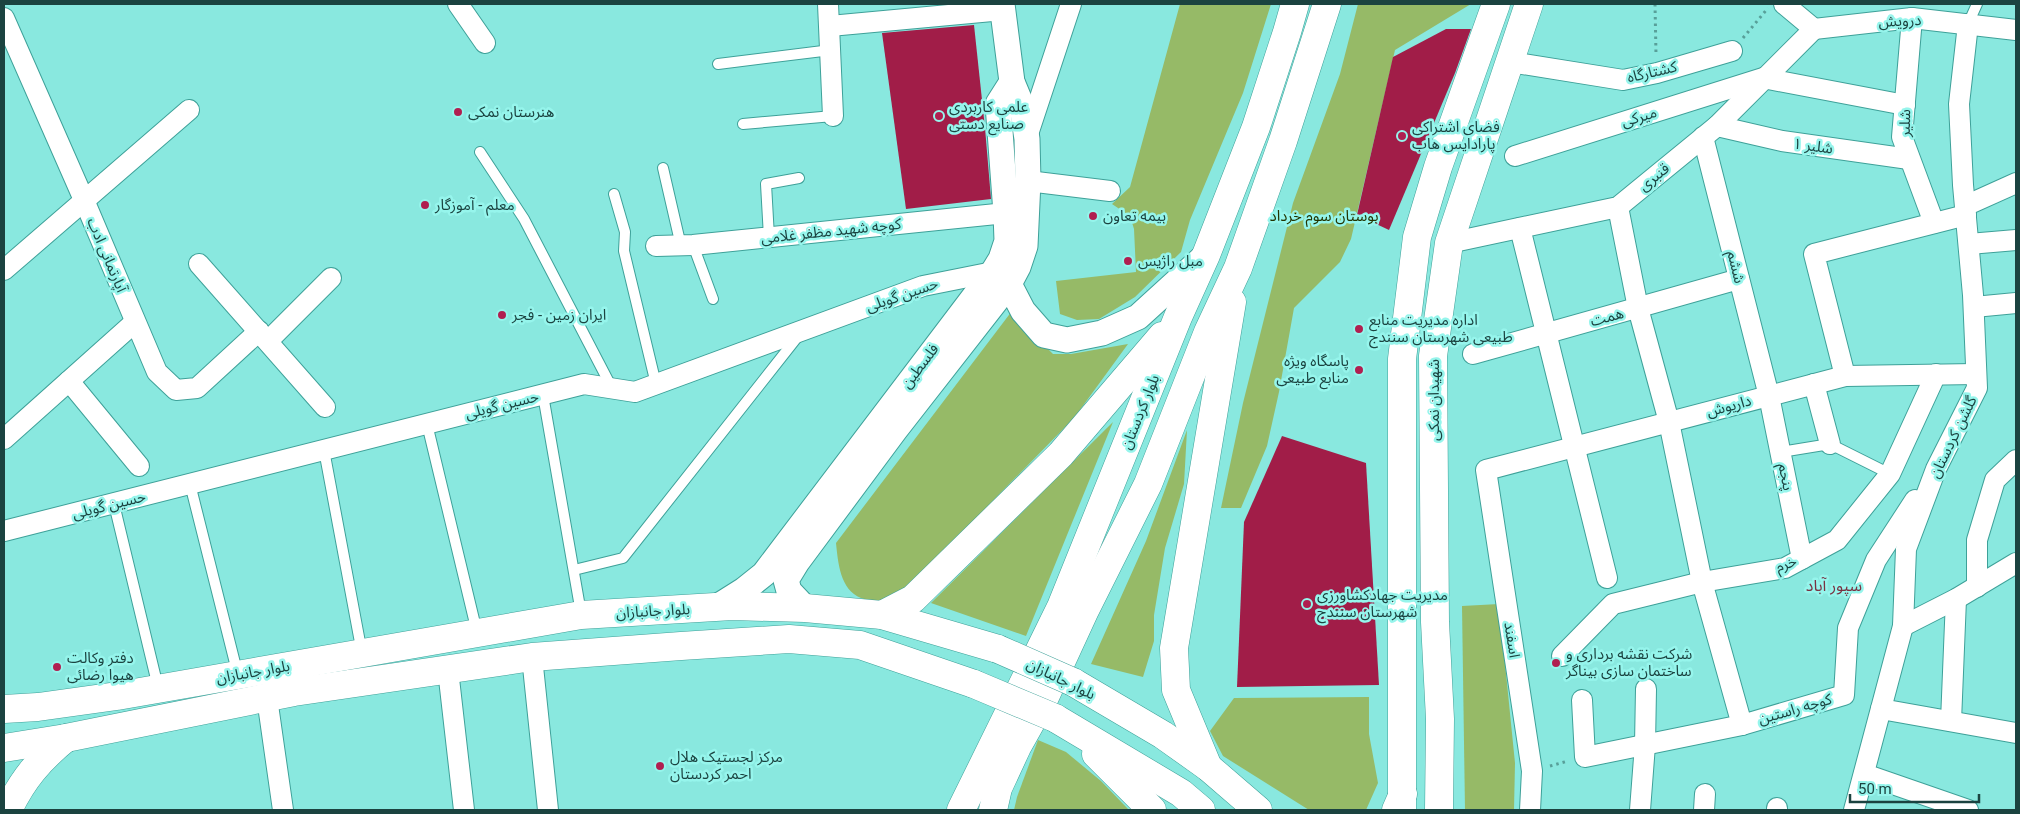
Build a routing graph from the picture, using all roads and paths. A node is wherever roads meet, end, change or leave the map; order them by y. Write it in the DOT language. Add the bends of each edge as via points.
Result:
graph roads {
  1 [pos="458,4"];
  2 [pos="828,4"];
  3 [pos="1071,4"];
  4 [pos="1295,4"];
  5 [pos="1327,4"];
  6 [pos="1496,4"];
  7 [pos="1529,4"];
  8 [pos="1655,4"];
  9 [pos="1772,4"];
  10 [pos="1784,4"];
  11 [pos="1978,4"];
  12 [pos="1002,7"];
  13 [pos="4,18"];
  14 [pos="1912,18"];
  15 [pos="1968,24"];
  16 [pos="830,26"];
  17 [pos="1814,30"];
  18 [pos="2016,30"];
  19 [pos="485,43"];
  20 [pos="831,50"];
  21 [pos="1732,51"];
  22 [pos="1510,62"];
  23 [pos="718,64"];
  24 [pos="1657,73"];
  25 [pos="1763,78"];
  26 [pos="1012,82"];
  27 [pos="1905,105"];
  28 [pos="189,110"];
  29 [pos="833,116"];
  30 [pos="743,124"];
  31 [pos="1710,132"];
  32 [pos="1027,139"];
  33 [pos="480,152"];
  34 [pos="1515,156"];
  35 [pos="1910,159"];
  36 [pos="663,168"];
  37 [pos="799,178"];
  38 [pos="1028,181"];
  39 [pos="2016,183"];
  40 [pos="1110,191"];
  41 [pos="614,194"];
  42 [pos="84,200"];
  43 [pos="1618,207"];
  44 [pos="1966,210"];
  45 [pos="1006,213"];
  46 [pos="1934,223"];
  47 [pos="1520,228"];
  48 [pos="769,237"];
  49 [pos="2016,240"];
  50 [pos="1449,243"];
  51 [pos="1969,244"];
  52 [pos="687,245"];
  53 [pos="656,246"];
  54 [pos="1206,255"];
  55 [pos="199,264"];
  56 [pos="1238,268"];
  57 [pos="4,270"];
  58 [pos="331,278"];
  59 [pos="1001,278"];
  60 [pos="1739,278"];
  61 [pos="712,299"];
  62 [pos="2016,303"];
  63 [pos="1638,308"];
  64 [pos="1974,308"];
  65 [pos="1138,317"];
  66 [pos="1178,318"];
  67 [pos="135,322"];
  68 [pos="803,330"];
  69 [pos="1547,334"];
  70 [pos="264,336"];
  71 [pos="1474,354"];
  72 [pos="1936,374"];
  73 [pos="1976,374"];
  74 [pos="1845,376"];
  75 [pos="70,381"];
  76 [pos="656,384"];
  77 [pos="1814,384"];
  78 [pos="612,388"];
  79 [pos="543,395"];
  80 [pos="1769,396"];
  81 [pos="325,407"];
  82 [pos="1669,422"];
  83 [pos="427,424"];
  84 [pos="4,439"];
  85 [pos="1830,444"];
  86 [pos="1573,447"];
  87 [pos="324,450"];
  88 [pos="1780,452"];
  89 [pos="2016,460"];
  90 [pos="139,466"];
  91 [pos="1936,469"];
  92 [pos="1486,470"];
  93 [pos="1890,474"];
  94 [pos="190,484"];
  95 [pos="114,504"];
  96 [pos="4,532"];
  97 [pos="1802,559"];
  98 [pos="2016,566"];
  99 [pos="574,570"];
  100 [pos="1607,578"];
  101 [pos="1702,582"];
  102 [pos="1977,587"];
  103 [pos="1956,599"];
  104 [pos="717,607"];
  105 [pos="805,608"];
  106 [pos="582,615"];
  107 [pos="882,615"];
  108 [pos="1903,626"];
  109 [pos="477,633"];
  110 [pos="362,653"];
  111 [pos="1562,656"];
  112 [pos="532,657"];
  113 [pos="448,670"];
  114 [pos="238,675"];
  115 [pos="159,689"];
  116 [pos="1646,689"];
  117 [pos="267,698"];
  118 [pos="1582,700"];
  119 [pos="4,709"];
  120 [pos="1882,709"];
  121 [pos="1061,721"];
  122 [pos="1951,721"];
  123 [pos="1742,725"];
  124 [pos="2016,733"];
  125 [pos="66,738"];
  126 [pos="1645,745"];
  127 [pos="4,748"];
  128 [pos="1585,756"];
  129 [pos="1208,767"];
  130 [pos="1532,771"];
  131 [pos="1864,774"];
  132 [pos="993,803"];
  133 [pos="1400,805"];
  134 [pos="8,810"];
  135 [pos="283,810"];
  136 [pos="464,810"];
  137 [pos="548,810"];
  138 [pos="961,810"];
  139 [pos="1152,810"];
  140 [pos="1201,810"];
  141 [pos="1258,810"];
  142 [pos="1439,810"];
  143 [pos="1530,810"];
  144 [pos="1640,810"];
  145 [pos="1854,810"];
  146 [pos="1968,810"];
  1 -- 19 [label="street"];
  2 -- 16 [label="street"];
  3 -- 32 [label="street"];
  4 -- 54 [label="main road, بلوار کردستان" via="1256,127"];
  5 -- 56 [label="main road"];
  6 -- 133 [label="main road" via="1438,167 1417,237 1402,359"];
  7 -- 22 [label="main road, شهیدان نمکی"];
  8 -- 24 [label="path"];
  9 -- 21 [label="path"];
  10 -- 17 [label="street"];
  11 -- 15 [label="lane"];
  12 -- 16 [label="street"];
  12 -- 26 [label="street, فلسطین"];
  13 -- 42 [label="street, آپارتمانی ادب"];
  14 -- 15 [label="street, درویش"];
  14 -- 17 [label="street, درویش"];
  14 -- 27 [label="street, شلیر"];
  15 -- 18 [label="street, درویش"];
  15 -- 44 [label="street, گلشن کردستان" via="1959,104"];
  16 -- 20 [label="street"];
  17 -- 25 [label="street, قنبری"];
  20 -- 23 [label="lane"];
  20 -- 29 [label="street"];
  21 -- 24 [label="street, کشتارگاه"];
  22 -- 24 [label="street, کشتارگاه" via="1623,80"];
  22 -- 50 [label="main road, شهیدان نمکی"];
  25 -- 27 [label="street"];
  25 -- 31 [label="street, قنبری"];
  25 -- 34 [label="street, میرکی"];
  26 -- 32 [label="street, فلسطین" via="1022,106"];
  26 -- 45 [label="street, فلسطین" via="998,104"];
  27 -- 35 [label="street, شلیر" via="1902,137"];
  28 -- 42 [label="street"];
  29 -- 30 [label="lane"];
  31 -- 35 [label="street, شلیر ۱"];
  31 -- 43 [label="street, قنبری"];
  31 -- 60 [label="street, ششم"];
  32 -- 38 [label="street, فلسطین"];
  33 -- 78 [label="lane" via="524,219"];
  35 -- 46 [label="street, شلیر"];
  36 -- 52 [label="lane"];
  37 -- 48 [label="lane" via="766,184"];
  38 -- 40 [label="street"];
  38 -- 59 [label="street, فلسطین" via="1025,246 1018,267"];
  39 -- 44 [label="street"];
  41 -- 76 [label="lane" via="625,232 624,251"];
  42 -- 57 [label="street"];
  42 -- 67 [label="street, آپارتمانی ادب"];
  43 -- 47 [label="street, قنبری"];
  43 -- 63 [label="street"];
  44 -- 46 [label="street"];
  44 -- 51 [label="street, گلشن کردستان"];
  45 -- 48 [label="street, کوچه شهید مظفر غلامی"];
  45 -- 59 [label="street, فلسطین"];
  46 -- 74 [label="street" via="1814,254"];
  47 -- 50 [label="street, قنبری"];
  47 -- 69 [label="street"];
  48 -- 52 [label="street, کوچه شهید مظفر غلامی"];
  49 -- 51 [label="street"];
  50 -- 142 [label="main road, شهیدان نمکی" via="1433,356"];
  51 -- 64 [label="street, گلشن کردستان"];
  52 -- 53 [label="street, کوچه شهید مظفر غلامی"];
  52 -- 61 [label="lane"];
  54 -- 65 [label="street"];
  54 -- 66 [label="main road, بلوار کردستان"];
  55 -- 70 [label="street"];
  56 -- 129 [label="main road" via="1174,648 1176,690"];
  56 -- 132 [label="main road" via="1208,332 1148,484 1044,699 1017,747"];
  58 -- 70 [label="street, آپارتمانی ادب"];
  59 -- 65 [label="street" via="1044,335 1067,340 1102,333"];
  59 -- 68 [label="street, حسین گویلی" via="923,286"];
  59 -- 104 [label="street, فلسطین" via="764,574"];
  59 -- 105 [label="street, فلسطین" via="786,580 789,591"];
  60 -- 63 [label="street, همت"];
  60 -- 80 [label="street, ششم"];
  62 -- 64 [label="street"];
  63 -- 69 [label="street, همت"];
  63 -- 82 [label="street"];
  64 -- 73 [label="street, گلشن کردستان"];
  65 -- 66 [label="street"];
  66 -- 107 [label="main road" via="1061,454 913,599"];
  66 -- 138 [label="main road, بلوار کردستان" via="1061,607"];
  67 -- 70 [label="street, آپارتمانی ادب" via="157,372 176,390 197,388"];
  67 -- 75 [label="street"];
  68 -- 76 [label="street, حسین گویلی"];
  68 -- 99 [label="lane" via="622,558"];
  69 -- 71 [label="street, همت"];
  69 -- 86 [label="street"];
  70 -- 81 [label="street"];
  72 -- 73 [label="street, داریوش"];
  72 -- 74 [label="street, داریوش"];
  72 -- 93 [label="street, خرم"];
  73 -- 91 [label="street, گلشن کردستان" via="1977,388"];
  74 -- 77 [label="street, داریوش"];
  75 -- 84 [label="street"];
  75 -- 90 [label="street"];
  76 -- 78 [label="street, حسین گویلی" via="635,392"];
  77 -- 80 [label="street, داریوش"];
  77 -- 85 [label="street"];
  78 -- 79 [label="street, حسین گویلی" via="584,384"];
  79 -- 83 [label="street, حسین گویلی"];
  79 -- 99 [label="lane"];
  80 -- 82 [label="street, داریوش"];
  80 -- 88 [label="street, پنجم"];
  82 -- 86 [label="street, داریوش"];
  82 -- 101 [label="street"];
  83 -- 87 [label="street, حسین گویلی"];
  83 -- 109 [label="lane"];
  85 -- 88 [label="lane"];
  85 -- 93 [label="lane"];
  86 -- 92 [label="street, داریوش"];
  86 -- 100 [label="street"];
  87 -- 94 [label="street, حسین گویلی"];
  87 -- 110 [label="lane"];
  88 -- 97 [label="street, پنجم"];
  89 -- 102 [label="street" via="1995,480 1977,540"];
  91 -- 108 [label="street, گلشن کردستان" via="1906,549"];
  91 -- 123 [label="street, کوچه راستین" via="1876,560 1848,628 1844,695"];
  92 -- 130 [label="street, اسفند"];
  93 -- 97 [label="street, خرم" via="1836,540"];
  94 -- 95 [label="street, حسین گویلی"];
  94 -- 114 [label="lane"];
  95 -- 96 [label="street, حسین گویلی"];
  95 -- 115 [label="lane"];
  97 -- 101 [label="street, خرم" via="1785,568"];
  98 -- 102 [label="street"];
  99 -- 106 [label="lane"];
  101 -- 111 [label="street, خرم" via="1613,604"];
  101 -- 123 [label="street"];
  102 -- 103 [label="street"];
  103 -- 108 [label="street"];
  103 -- 122 [label="street"];
  104 -- 105 [label="main road, بلوار جانبازان"];
  104 -- 106 [label="main road, بلوار جانبازان"];
  105 -- 107 [label="main road, بلوار جانبازان"];
  106 -- 109 [label="main road, بلوار جانبازان"];
  107 -- 129 [label="main road, بلوار جانبازان, bridge" via="998,649 1073,682 1163,735"];
  108 -- 120 [label="street, گلشن کردستان"];
  109 -- 110 [label="main road, بلوار جانبازان"];
  110 -- 114 [label="main road, بلوار جانبازان"];
  112 -- 113 [label="main road, بلوار جانبازان"];
  112 -- 121 [label="main road, بلوار جانبازان, bridge" via="789,639 860,645 974,684"];
  112 -- 137 [label="street"];
  113 -- 117 [label="main road, بلوار جانبازان"];
  113 -- 136 [label="street"];
  114 -- 115 [label="main road, بلوار جانبازان"];
  115 -- 119 [label="main road, بلوار جانبازان"];
  116 -- 126 [label="street"];
  117 -- 125 [label="main road, بلوار جانبازان"];
  117 -- 135 [label="street"];
  118 -- 128 [label="street"];
  120 -- 122 [label="street"];
  120 -- 131 [label="street, گلشن کردستان"];
  121 -- 139 [label="main road"];
  121 -- 140 [label="main road, بلوار جانبازان" via="1182,793"];
  122 -- 124 [label="street"];
  123 -- 126 [label="street, کوچه راستین"];
  125 -- 127 [label="main road, بلوار جانبازان"];
  125 -- 134 [label="main road" via="28,775"];
  126 -- 128 [label="street, کوچه راستین"];
  126 -- 144 [label="street"];
  128 -- 130 [label="path"];
  129 -- 141 [label="main road, بلوار جانبازان"];
  130 -- 143 [label="street, اسفند"];
  131 -- 145 [label="street, گلشن کردستان"];
  131 -- 146 [label="street"];
}
